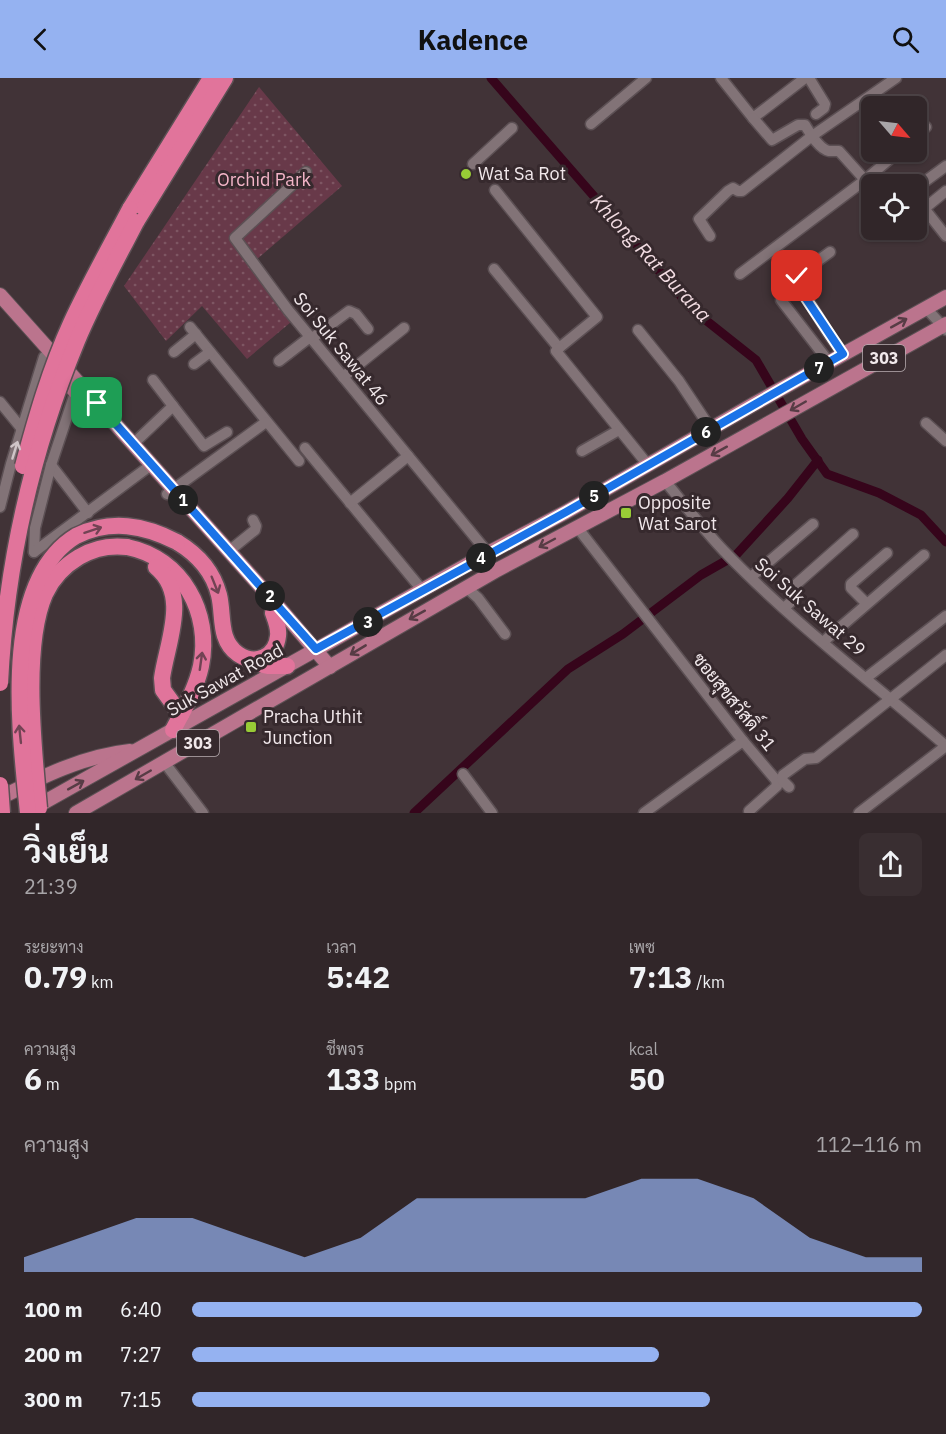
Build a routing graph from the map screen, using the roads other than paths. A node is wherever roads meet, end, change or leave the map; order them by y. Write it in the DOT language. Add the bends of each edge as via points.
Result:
graph roads {
  1 [pos="211,78"];
  2 [pos="219,78"];
  3 [pos="225,78"];
  4 [pos="646,78"];
  5 [pos="807,78"];
  6 [pos="896,78"];
  7 [pos="723,79"];
  8 [pos="816,114"];
  9 [pos="753,118"];
  10 [pos="591,124"];
  11 [pos="512,128"];
  12 [pos="812,136"];
  13 [pos="886,162"];
  14 [pos="473,164"];
  15 [pos="946,166"];
  16 [pos="306,172"];
  17 [pos="872,174"];
  18 [pos="861,176"];
  19 [pos="927,180"];
  20 [pos="861,183"];
  21 [pos="495,190"];
  22 [pos="946,191"];
  23 [pos="927,206"];
  24 [pos="927,211"];
  25 [pos="946,217"];
  26 [pos="937,224"];
  27 [pos="710,236"];
  28 [pos="946,236"];
  29 [pos="830,252"];
  30 [pos="494,269"];
  31 [pos="740,274"];
  32 [pos="0,295"];
  33 [pos="946,297"];
  34 [pos="782,300"];
  35 [pos="0,308"];
  36 [pos="926,308"];
  37 [pos="945,327"];
  38 [pos="404,328"];
  39 [pos="368,329"];
  40 [pos="638,330"];
  41 [pos="311,338"];
  42 [pos="559,348"];
  43 [pos="174,352"];
  44 [pos="210,352"];
  45 [pos="843,354"];
  46 [pos="44,357"];
  47 [pos="279,362"];
  48 [pos="62,363"];
  49 [pos="829,363"];
  50 [pos="194,364"];
  51 [pos="343,377"];
  52 [pos="153,380"];
  53 [pos="75,393"];
  54 [pos="0,402"];
  55 [pos="173,406"];
  56 [pos="266,422"];
  57 [pos="926,423"];
  58 [pos="22,429"];
  59 [pos="711,429"];
  60 [pos="619,430"];
  61 [pos="227,432"];
  62 [pos="946,441"];
  63 [pos="133,444"];
  64 [pos="305,448"];
  65 [pos="582,451"];
  66 [pos="408,456"];
  67 [pos="298,461"];
  68 [pos="51,465"];
  69 [pos="648,465"];
  70 [pos="148,467"];
  71 [pos="665,481"];
  72 [pos="2,490"];
  73 [pos="170,492"];
  74 [pos="350,503"];
  75 [pos="0,507"];
  76 [pos="88,513"];
  77 [pos="253,520"];
  78 [pos="813,524"];
  79 [pos="577,527"];
  80 [pos="853,534"];
  81 [pos="229,550"];
  82 [pos="127,551"];
  83 [pos="488,553"];
  84 [pos="887,553"];
  85 [pos="924,555"];
  86 [pos="0,573"];
  87 [pos="751,577"];
  88 [pos="467,588"];
  89 [pos="423,591"];
  90 [pos="866,603"];
  91 [pos="784,608"];
  92 [pos="273,613"];
  93 [pos="946,616"];
  94 [pos="505,634"];
  95 [pos="823,642"];
  96 [pos="312,652"];
  97 [pos="946,655"];
  98 [pos="243,657"];
  99 [pos="287,666"];
  100 [pos="325,669"];
  101 [pos="866,678"];
  102 [pos="0,683"];
  103 [pos="890,699"];
  104 [pos="177,722"];
  105 [pos="743,741"];
  106 [pos="944,742"];
  107 [pos="138,751"];
  108 [pos="164,762"];
  109 [pos="463,774"];
  110 [pos="0,785"];
  111 [pos="789,787"];
  112 [pos="0,798"];
  113 [pos="749,811"];
  114 [pos="2,813"];
  115 [pos="26,813"];
  116 [pos="39,813"];
  117 [pos="47,813"];
  118 [pos="76,813"];
  119 [pos="203,813"];
  120 [pos="492,813"];
  121 [pos="644,813"];
  122 [pos="860,813"];
  1 -- 86 [label="highway, bridge" via="130,209 71,324 28,449"];
  2 -- 48 [label="street" via="129,224"];
  3 -- 102 [label="highway, bridge" via="136,222 63,376 21,523 8,594"];
  4 -- 10 [label="street"];
  5 -- 8 [label="street" via="825,105"];
  5 -- 9 [label="street"];
  6 -- 12 [label="street"];
  7 -- 9 [label="street"];
  9 -- 12 [label="street" via="772,140 802,124"];
  11 -- 14 [label="street"];
  12 -- 18 [label="street" via="824,148 839,151"];
  12 -- 27 [label="street" via="742,190 728,191 700,216 699,223"];
  13 -- 17 [label="street"];
  15 -- 19 [label="street"];
  16 -- 41 [label="street, Soi Suk Sawat 46" via="235,238"];
  20 -- 31 [label="street"];
  21 -- 42 [label="street" via="597,317"];
  22 -- 23 [label="street"];
  24 -- 26 [label="street"];
  25 -- 26 [label="street"];
  26 -- 28 [label="street"];
  29 -- 45 [label="street" via="796,280"];
  30 -- 42 [label="street"];
  32 -- 48 [label="main road"];
  33 -- 36 [label="main road, Suk Sawat Road / 303"];
  34 -- 49 [label="street"];
  35 -- 46 [label="main road"];
  36 -- 37 [label="street"];
  45 -- 36 [label="main road, Suk Sawat Road / 303, one-way"];
  37 -- 71 [label="main road, 303, one-way"];
  38 -- 51 [label="street"];
  39 -- 41 [label="street" via="349,311"];
  40 -- 59 [label="street"];
  41 -- 47 [label="street"];
  41 -- 51 [label="street, Soi Suk Sawat 46"];
  42 -- 60 [label="street" via="556,351"];
  43 -- 44 [label="street" via="193,331"];
  44 -- 50 [label="street"];
  44 -- 56 [label="street"];
  45 -- 49 [label="main road, Suk Sawat Road / 303"];
  46 -- 53 [label="main road"];
  46 -- 58 [label="street"];
  48 -- 63 [label="main road"];
  49 -- 59 [label="main road, Suk Sawat Road / 303"];
  51 -- 66 [label="street, Soi Suk Sawat 46"];
  52 -- 55 [label="street"];
  53 -- 68 [label="street"];
  53 -- 70 [label="main road"];
  54 -- 58 [label="street"];
  55 -- 61 [label="street" via="204,446"];
  55 -- 63 [label="street"];
  56 -- 67 [label="street"];
  56 -- 73 [label="street"];
  57 -- 62 [label="street"];
  72 -- 58 [label="street, one-way"];
  59 -- 69 [label="main road, Suk Sawat Road / 303"];
  60 -- 65 [label="street"];
  60 -- 69 [label="street"];
  63 -- 70 [label="main road"];
  64 -- 74 [label="street"];
  66 -- 74 [label="street"];
  66 -- 83 [label="street, Soi Suk Sawat 46"];
  68 -- 76 [label="street"];
  68 -- 76 [label="street" via="35,528 34,552"];
  69 -- 83 [label="main road, Suk Sawat Road / 303"];
  70 -- 73 [label="main road"];
  70 -- 76 [label="street"];
  71 -- 79 [label="main road, 303"];
  71 -- 87 [label="street, Soi Suk Sawat 29"];
  72 -- 75 [label="street"];
  73 -- 81 [label="main road"];
  73 -- 92 [label="main road"];
  74 -- 89 [label="street"];
  77 -- 81 [label="street" via="255,530"];
  78 -- 87 [label="street"];
  79 -- 88 [label="main road, 303, one-way"];
  79 -- 105 [label="street, ซอยสุขสวัสดิ์ 31"];
  80 -- 91 [label="street" via="801,578 791,590 793,600"];
  81 -- 96 [label="main road"];
  82 -- 104 [label="highway" via="153,565 171,587 175,607 162,683"];
  104 -- 82 [label="highway, one-way" via="195,686 202,657 198,613 186,587 168,566 145,551"];
  82 -- 116 [label="highway, bridge" via="107,546 76,559 53,581 41,604 32,689"];
  82 -- 117 [label="highway" via="79,569 64,583 51,607 42,692"];
  83 -- 89 [label="main road, Suk Sawat Road / 303"];
  84 -- 90 [label="street" via="851,584"];
  85 -- 90 [label="street"];
  87 -- 91 [label="street, Soi Suk Sawat 29"];
  88 -- 94 [label="street"];
  88 -- 100 [label="main road, 303, one-way"];
  89 -- 96 [label="main road, Suk Sawat Road / 303"];
  90 -- 95 [label="street"];
  91 -- 95 [label="street, Soi Suk Sawat 29"];
  92 -- 96 [label="main road"];
  92 -- 98 [label="highway" via="278,631 274,648 261,660"];
  93 -- 101 [label="street"];
  95 -- 101 [label="street, Soi Suk Sawat 29"];
  96 -- 99 [label="main road, Suk Sawat Road / 303"];
  96 -- 100 [label="main road"];
  97 -- 103 [label="street"];
  98 -- 99 [label="highway" via="261,664"];
  115 -- 98 [label="highway, one-way, bridge" via="16,660 23,607 37,571 64,544 81,534 128,525 177,542 198,558 211,575 225,639"];
  99 -- 104 [label="main road, Suk Sawat Road / 303"];
  100 -- 108 [label="main road, 303"];
  101 -- 103 [label="street, Soi Suk Sawat 29"];
  103 -- 106 [label="street, Soi Suk Sawat 29"];
  103 -- 111 [label="street" via="816,758 805,759 783,775 782,780"];
  104 -- 107 [label="main road, Suk Sawat Road / 303"];
  105 -- 113 [label="street, ซอยสุขสวัสดิ์ 31" via="777,783"];
  105 -- 121 [label="street"];
  106 -- 122 [label="street"];
  107 -- 112 [label="main road" via="85,760"];
  115 -- 107 [label="main road, Suk Sawat Road / 303, one-way"];
  108 -- 118 [label="main road, 303, one-way"];
  108 -- 119 [label="street"];
  109 -- 120 [label="street"];
  110 -- 114 [label="highway, bridge"];
}
